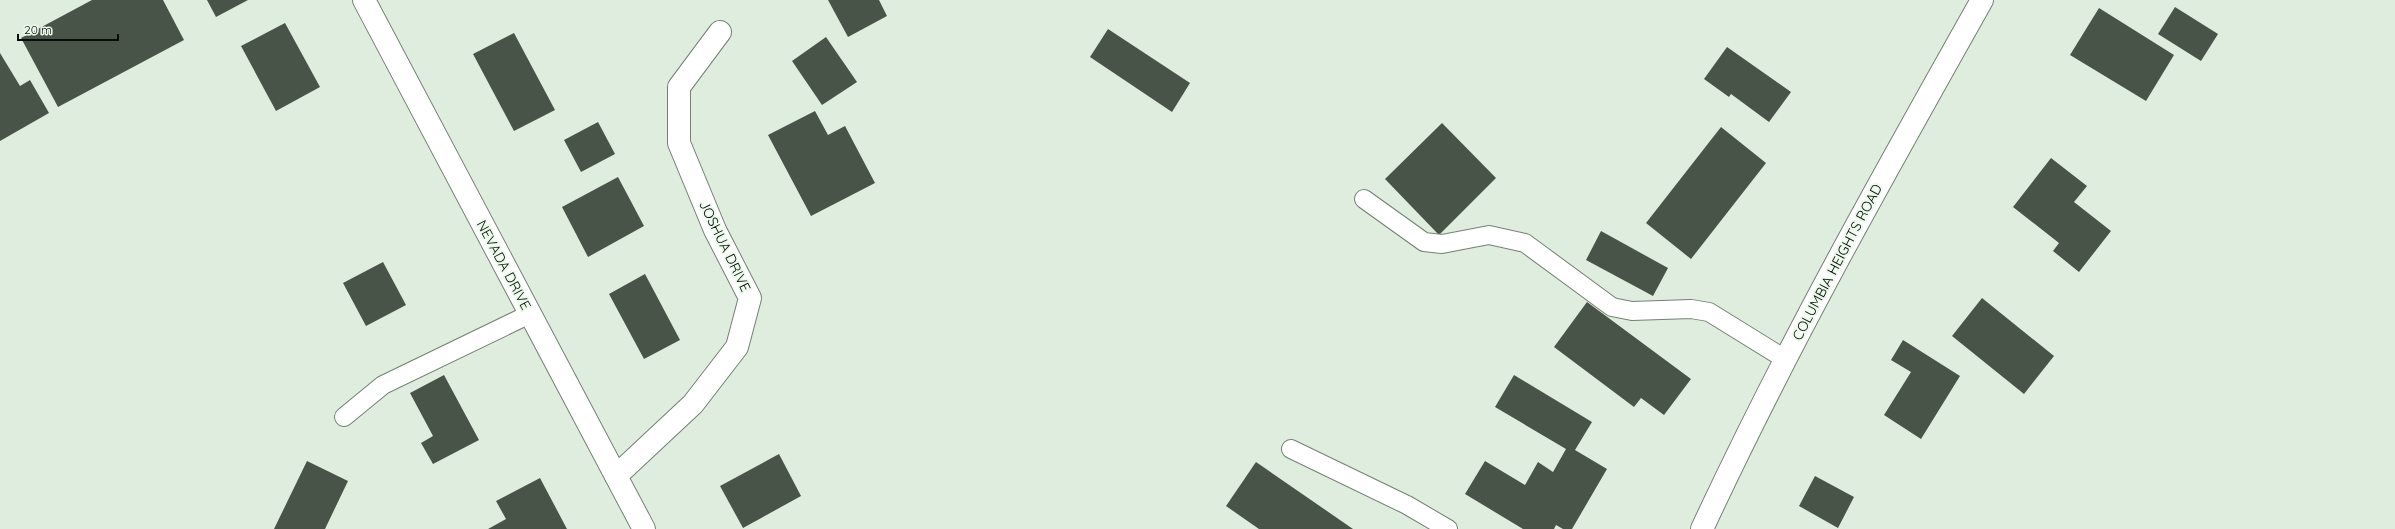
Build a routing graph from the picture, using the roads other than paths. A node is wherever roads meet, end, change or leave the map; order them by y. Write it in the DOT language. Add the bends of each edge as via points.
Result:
graph roads {
  1 [pos="364,0"];
  2 [pos="1982,0"];
  3 [pos="720,32"];
  4 [pos="1364,199"];
  5 [pos="530,314"];
  6 [pos="1785,359"];
  7 [pos="344,417"];
  8 [pos="1291,449"];
  9 [pos="616,476"];
  10 [pos="644,529"];
  11 [pos="1448,529"];
  12 [pos="1702,529"];
  1 -- 5 [label="street, NEVADA DRIVE"];
  2 -- 6 [label="street, COLUMBIA HEIGHTS ROAD" via="1888,166"];
  3 -- 9 [label="street, JOSHUA DRIVE" via="679,87 679,143 716,230 750,298 737,347 693,404"];
  4 -- 6 [label="lane" via="1424,242 1442,244 1488,235 1525,243 1612,307 1632,311 1691,309 1709,312"];
  5 -- 7 [label="lane" via="383,385"];
  5 -- 9 [label="street, NEVADA DRIVE"];
  6 -- 12 [label="street, COLUMBIA HEIGHTS ROAD" via="1750,425"];
  8 -- 11 [label="lane" via="1407,505"];
  9 -- 10 [label="street, NEVADA DRIVE"];
}
